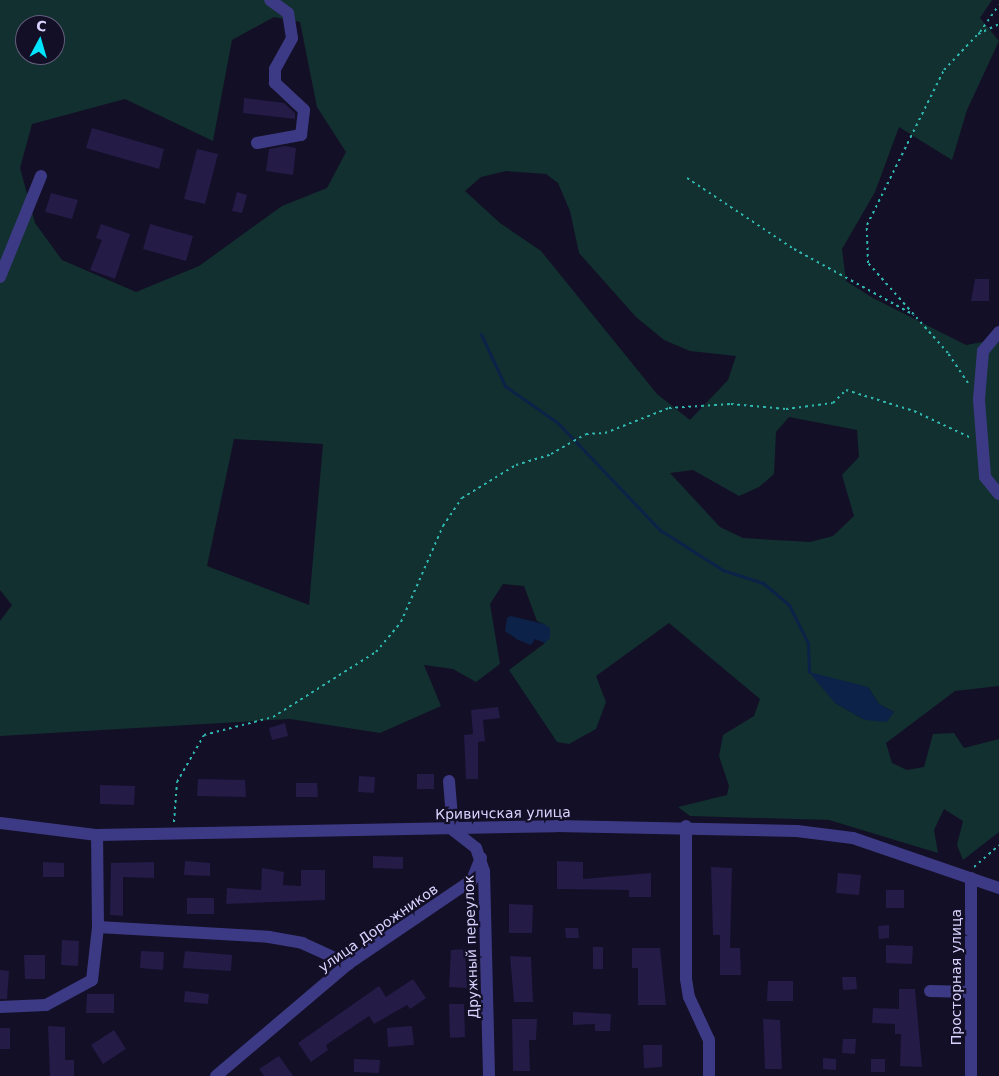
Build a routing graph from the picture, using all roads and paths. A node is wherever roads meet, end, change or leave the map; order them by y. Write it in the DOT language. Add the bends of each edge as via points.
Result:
graph roads {
  1 [pos="270,0"];
  2 [pos="999,5"];
  3 [pos="999,24"];
  4 [pos="978,34"];
  5 [pos="256,143"];
  6 [pos="41,176"];
  7 [pos="687,178"];
  8 [pos="0,278"];
  9 [pos="916,317"];
  10 [pos="999,332"];
  11 [pos="979,400"];
  12 [pos="980,440"];
  13 [pos="999,494"];
  14 [pos="448,781"];
  15 [pos="0,823"];
  16 [pos="686,826"];
  17 [pos="453,830"];
  18 [pos="172,832"];
  19 [pos="98,835"];
  20 [pos="999,844"];
  21 [pos="481,858"];
  22 [pos="968,877"];
  23 [pos="999,888"];
  24 [pos="98,927"];
  25 [pos="348,964"];
  26 [pos="930,991"];
  27 [pos="971,992"];
  28 [pos="0,1007"];
  29 [pos="233,1062"];
  30 [pos="216,1076"];
  31 [pos="234,1076"];
  32 [pos="489,1076"];
  33 [pos="709,1076"];
  34 [pos="970,1076"];
  1 -- 5 [label="street" via="288,13 292,38 275,69 275,83 304,110 301,135"];
  2 -- 4 [label="path"];
  3 -- 4 [label="path"];
  4 -- 9 [label="path" via="944,70 867,226 868,263"];
  6 -- 8 [label="street"];
  7 -- 9 [label="path" via="794,249"];
  9 -- 11 [label="path"];
  10 -- 11 [label="street" via="983,351"];
  11 -- 12 [label="street"];
  12 -- 13 [label="street" via="985,477"];
  12 -- 18 [label="path" via="914,411 846,390 833,403 786,410 731,404 669,408 605,433 586,434 551,454 516,465 462,498 443,526 401,622 376,652 273,717 204,734 177,782"];
  14 -- 17 [label="street"];
  15 -- 19 [label="street, Кривичская улица"];
  16 -- 17 [label="street, Кривичская улица"];
  16 -- 22 [label="street, Кривичская улица" via="833,834"];
  16 -- 33 [label="street" via="686,979 689,998 709,1040"];
  17 -- 18 [label="street, Кривичская улица"];
  17 -- 21 [label="street, Дружный переулок" via="472,843"];
  18 -- 19 [label="street, Кривичская улица"];
  19 -- 24 [label="street"];
  20 -- 22 [label="path"];
  21 -- 25 [label="street, улица Дорожников" via="472,880"];
  21 -- 32 [label="street, Дружный переулок"];
  22 -- 23 [label="street, Кривичская улица"];
  22 -- 27 [label="street, Просторная улица"];
  24 -- 25 [label="street" via="269,938 302,943"];
  24 -- 28 [label="street" via="92,980 46,1005"];
  25 -- 29 [label="street, улица Дорожников"];
  26 -- 27 [label="street"];
  27 -- 34 [label="street, Просторная улица"];
  29 -- 30 [label="street, улица Дорожников"];
  29 -- 31 [label="street"];
}
